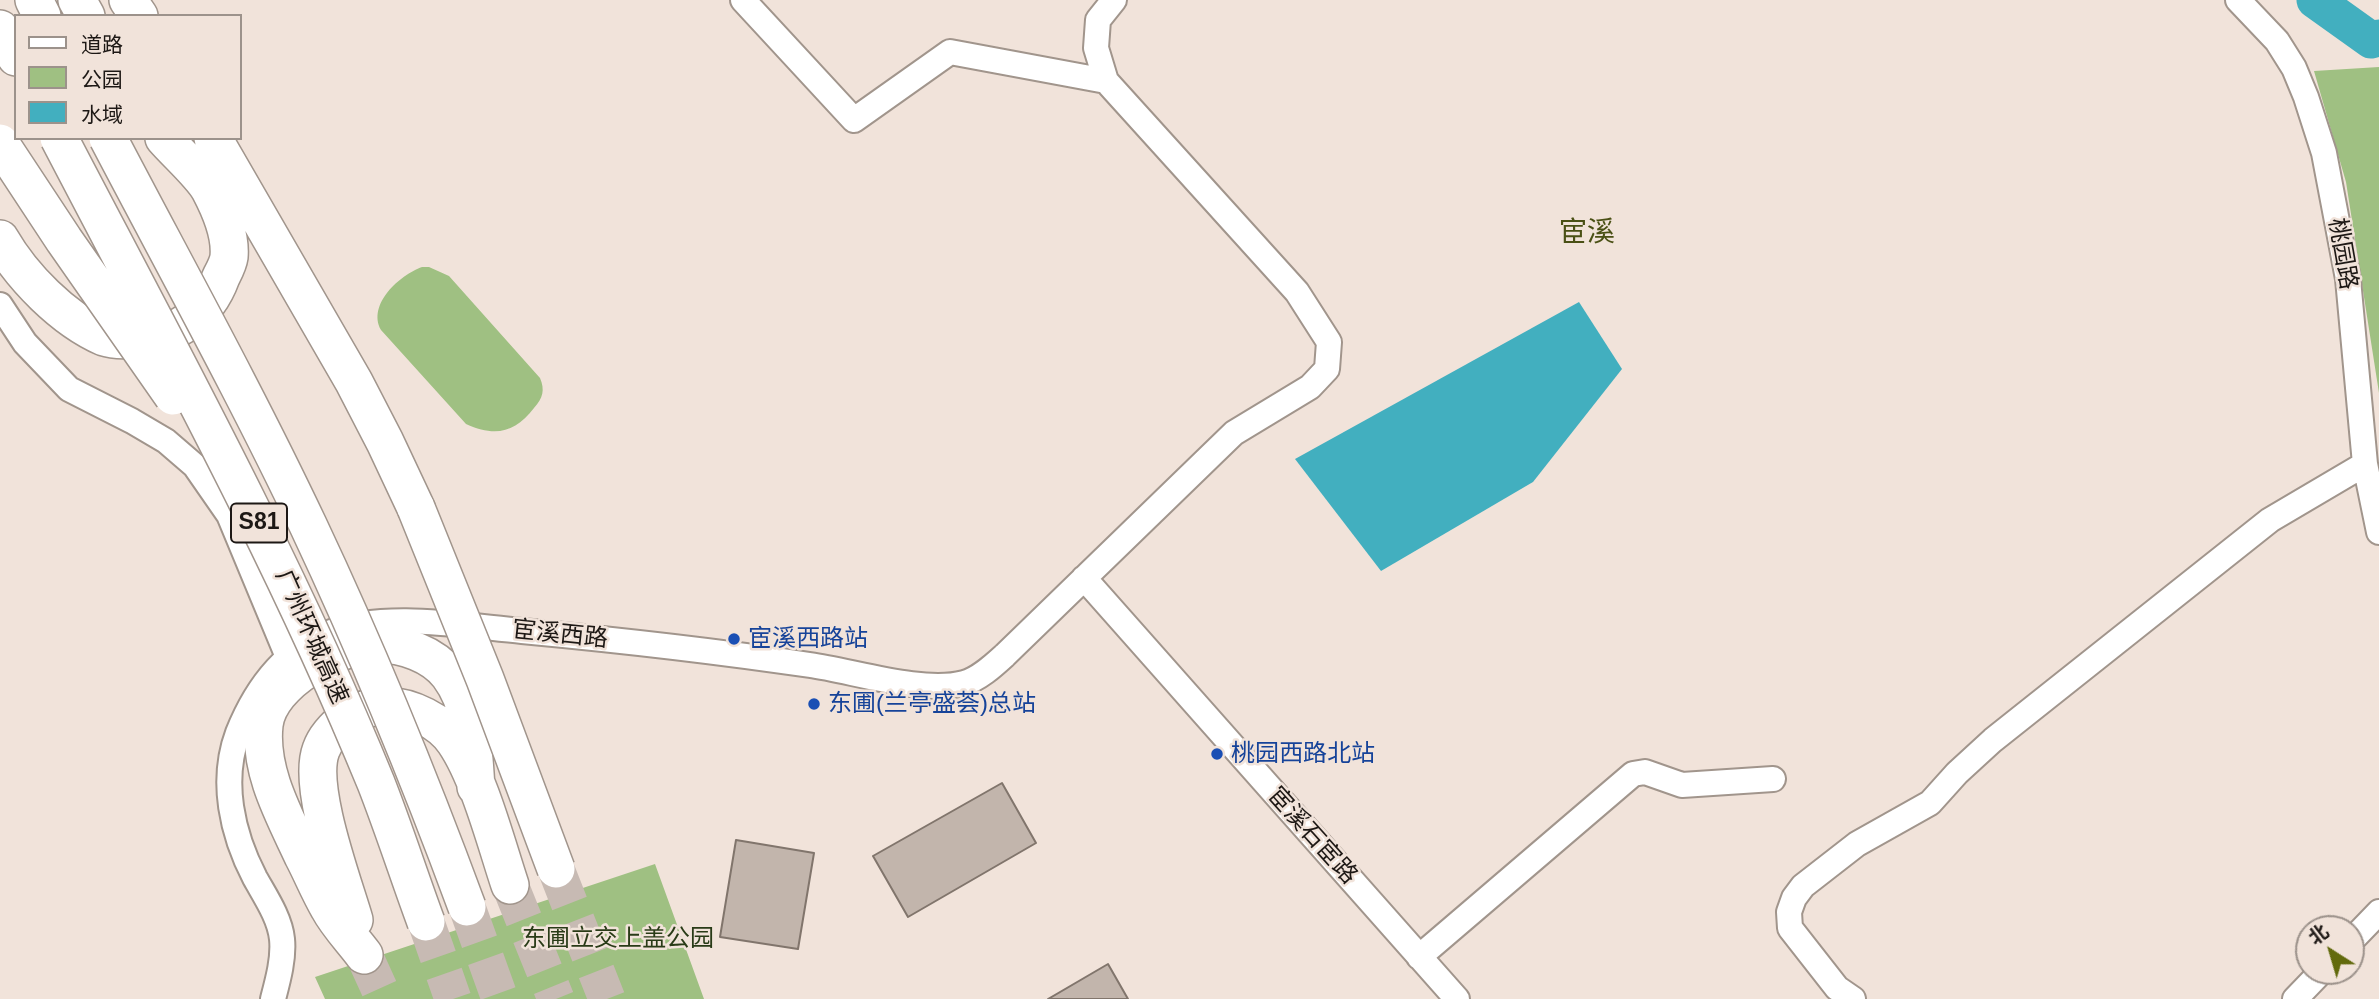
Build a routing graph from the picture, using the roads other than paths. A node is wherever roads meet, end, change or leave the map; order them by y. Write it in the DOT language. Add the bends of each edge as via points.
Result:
graph roads {
  1 [pos="743,0"];
  2 [pos="1114,0"];
  3 [pos="2238,0"];
  4 [pos="0,29"];
  5 [pos="14,54"];
  6 [pos="1106,81"];
  7 [pos="60,140"];
  8 [pos="109,140"];
  9 [pos="166,140"];
  10 [pos="183,140"];
  11 [pos="214,140"];
  12 [pos="0,143"];
  13 [pos="209,188"];
  14 [pos="0,239"];
  15 [pos="0,305"];
  16 [pos="2365,464"];
  17 [pos="255,516"];
  18 [pos="2379,532"];
  19 [pos="1084,578"];
  20 [pos="288,657"];
  21 [pos="1773,779"];
  22 [pos="476,787"];
  23 [pos="556,869"];
  24 [pos="510,885"];
  25 [pos="467,907"];
  26 [pos="2379,912"];
  27 [pos="426,922"];
  28 [pos="2365,926"];
  29 [pos="1419,957"];
  30 [pos="2308,985"];
  31 [pos="1838,995"];
  32 [pos="273,999"];
  33 [pos="1457,999"];
  34 [pos="2295,999"];
  1 -- 6 [label="street" via="854,120 950,52"];
  2 -- 6 [label="street" via="1098,20 1096,48"];
  3 -- 16 [label="street, 桃园路" via="2277,41 2294,68 2324,153 2348,279"];
  4 -- 5 [label="highway"];
  6 -- 19 [label="street, 宦溪西路" via="1297,292 1329,342 1326,369 1310,387 1234,432"];
  7 -- 17 [label="highway, 广州环城高速 / S81, bridge"];
  8 -- 25 [label="highway, 广州环城高速 / S81, bridge" via="308,526 422,784"];
  9 -- 13 [label="highway"];
  10 -- 13 [label="highway"];
  11 -- 23 [label="highway, bridge" via="385,442 485,679"];
  12 -- 17 [label="highway, bridge"];
  13 -- 14 [label="highway" via="228,240 229,258 219,284 194,318 148,339 106,338 77,321 32,284"];
  15 -- 20 [label="street" via="25,343 69,389 166,441 195,466 229,515"];
  16 -- 18 [label="street, 桃园路"];
  16 -- 31 [label="street" via="2270,520 1993,740 1930,803 1857,844 1803,886 1789,912 1790,928"];
  17 -- 27 [label="highway, 广州环城高速 / S81, bridge" via="376,784"];
  19 -- 20 [label="street, 宦溪西路" via="989,669 966,683 920,685 729,653 438,623 347,628 330,632"];
  19 -- 29 [label="street, 宦溪石宦路"];
  20 -- 32 [label="street, 宦溪西路" via="265,680 237,736 229,797 249,866 282,937"];
  21 -- 29 [label="street" via="1682,785 1645,772 1633,774"];
  22 -- 22 [label="highway" via="465,704 448,673 405,646 376,644 341,652 310,667 272,701 264,722 263,747 282,812 330,910 364,955 321,802 317,769 334,727 375,705 401,707 438,725 454,740"];
  22 -- 24 [label="highway"];
  26 -- 28 [label="street"];
  29 -- 33 [label="street, 宦溪石宦路"];
  30 -- 34 [label="street"];
}
